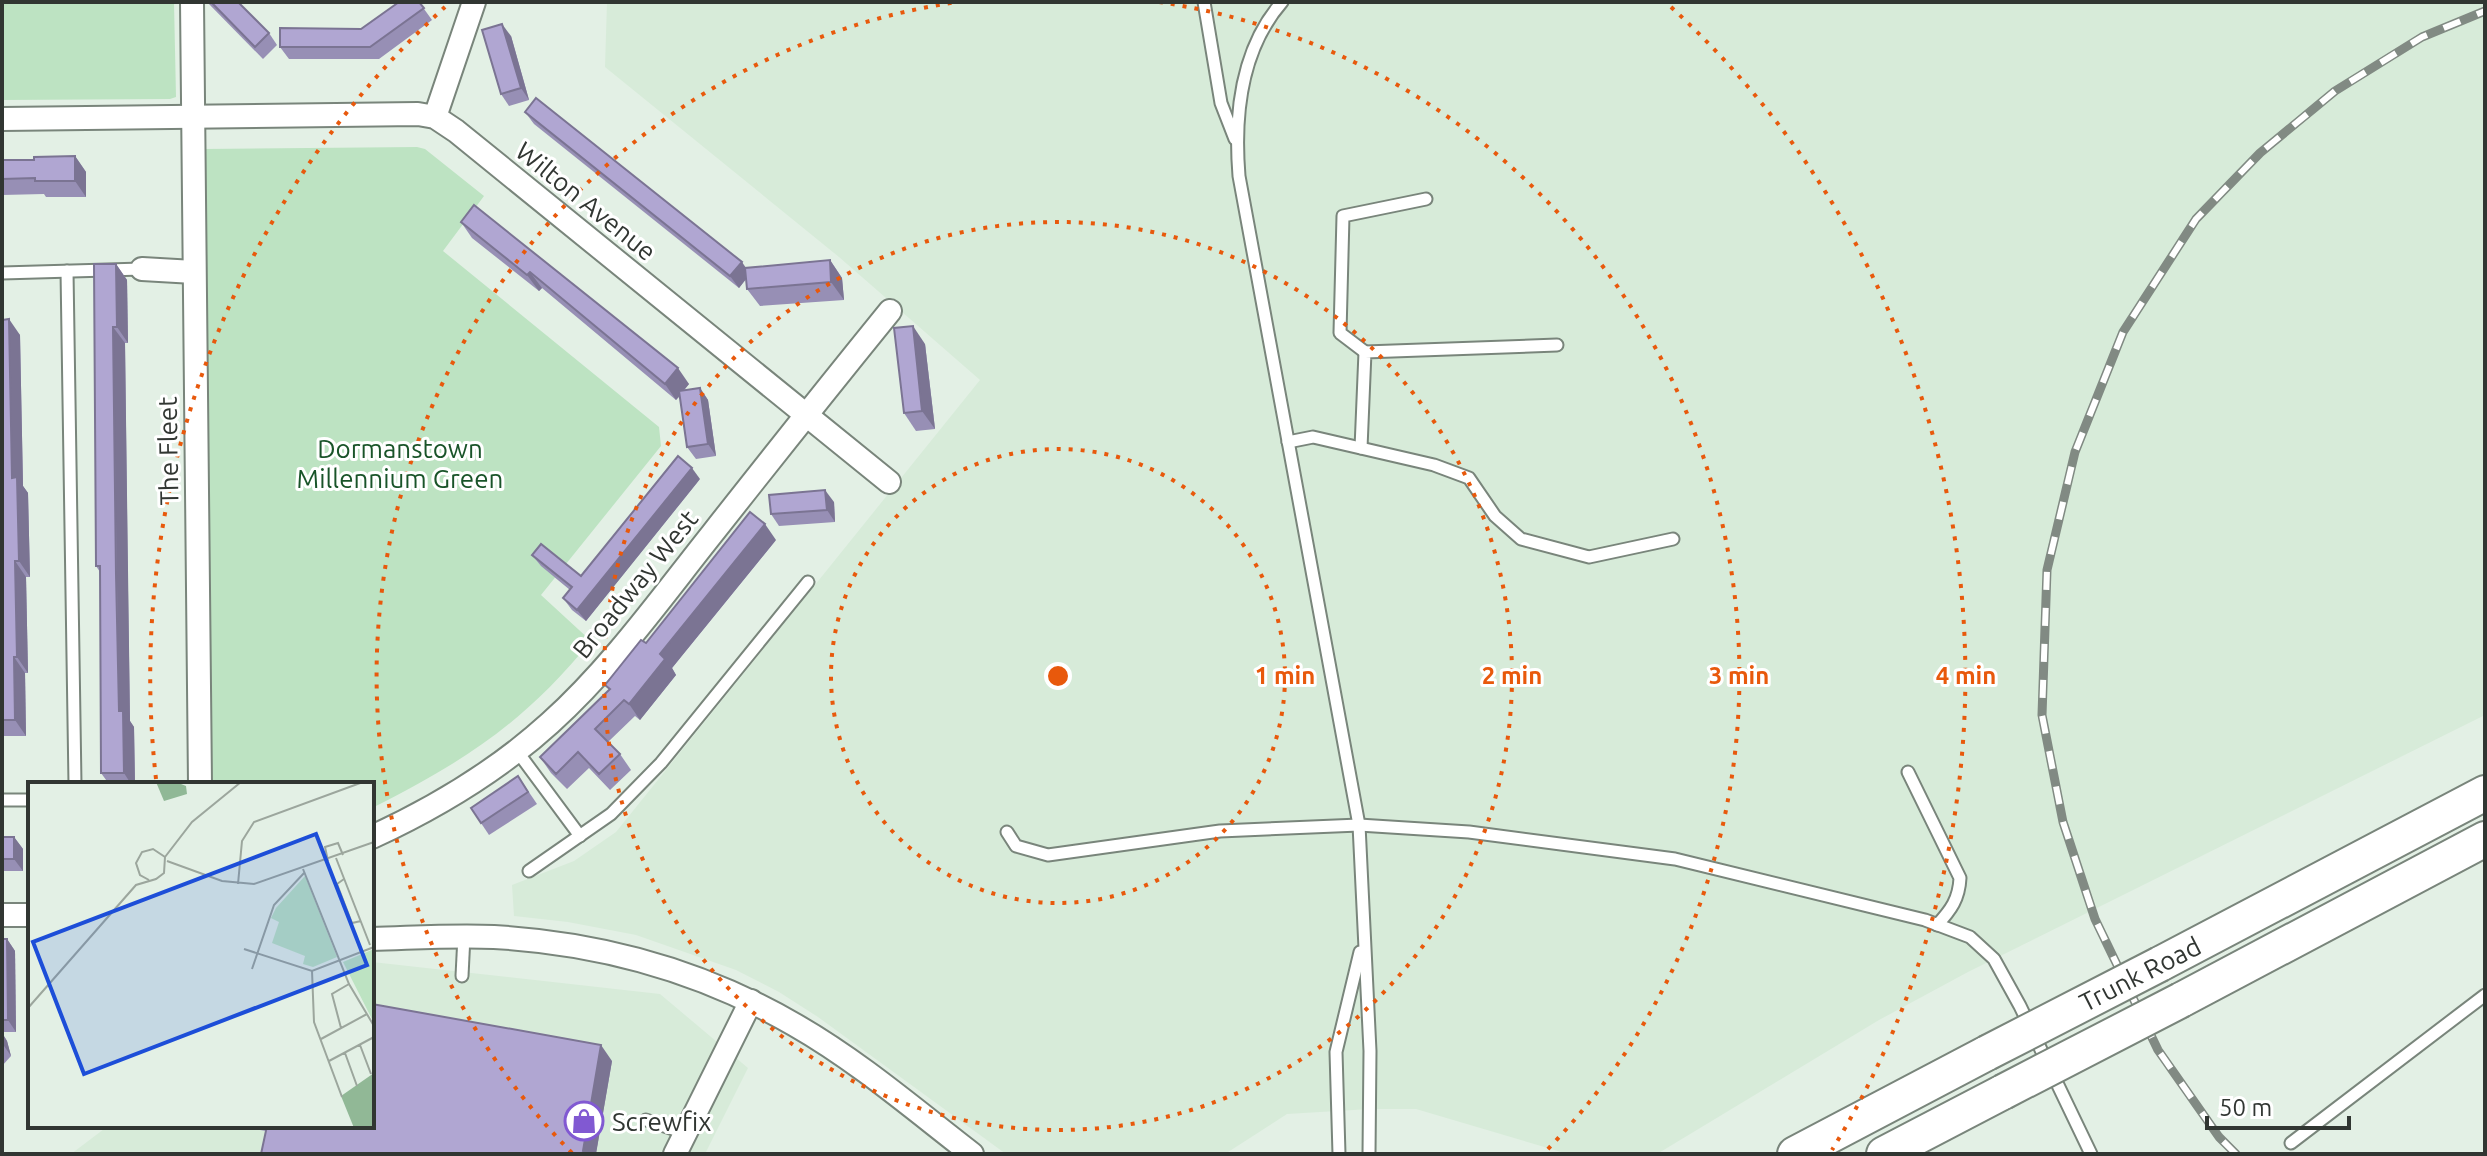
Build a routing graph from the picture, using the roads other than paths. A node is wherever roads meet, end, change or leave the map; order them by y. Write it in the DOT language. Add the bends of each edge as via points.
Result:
graph roads {
  1 [pos="192,2"];
  2 [pos="474,2"];
  3 [pos="1204,2"];
  4 [pos="1264,2"];
  5 [pos="1279,6"];
  6 [pos="192,117"];
  7 [pos="435,117"];
  8 [pos="2,119"];
  9 [pos="1236,143"];
  10 [pos="1426,199"];
  11 [pos="142,269"];
  12 [pos="67,271"];
  13 [pos="194,272"];
  14 [pos="2,273"];
  15 [pos="890,311"];
  16 [pos="1557,345"];
  17 [pos="1365,352"];
  18 [pos="806,415"];
  19 [pos="1288,442"];
  20 [pos="1361,448"];
  21 [pos="889,482"];
  22 [pos="1673,539"];
  23 [pos="808,582"];
  24 [pos="517,751"];
  25 [pos="1908,772"];
  26 [pos="75,782"];
  27 [pos="200,782"];
  28 [pos="2485,793"];
  29 [pos="2,800"];
  30 [pos="28,800"];
  31 [pos="1359,825"];
  32 [pos="1007,832"];
  33 [pos="374,836"];
  34 [pos="580,836"];
  35 [pos="2485,839"];
  36 [pos="529,871"];
  37 [pos="2,915"];
  38 [pos="28,915"];
  39 [pos="1937,925"];
  40 [pos="464,936"];
  41 [pos="374,939"];
  42 [pos="1363,940"];
  43 [pos="462,976"];
  44 [pos="2485,995"];
  45 [pos="751,1001"];
  46 [pos="646,1120"];
  47 [pos="685,1133"];
  48 [pos="2291,1143"];
  49 [pos="675,1154"];
  50 [pos="972,1154"];
  51 [pos="1339,1154"];
  52 [pos="1369,1154"];
  53 [pos="1795,1154"];
  54 [pos="1884,1154"];
  55 [pos="2091,1154"];
  1 -- 6 [label="street, The Fleet"];
  2 -- 7 [label="street"];
  3 -- 9 [label="lane" via="1221,103"];
  4 -- 5 [label="lane"];
  5 -- 9 [label="lane" via="1249,56"];
  6 -- 7 [label="street"];
  6 -- 8 [label="street"];
  6 -- 13 [label="street, The Fleet"];
  7 -- 18 [label="street, Wilton Avenue"];
  9 -- 19 [label="lane"];
  10 -- 17 [label="lane" via="1343,216 1340,333"];
  11 -- 12 [label="lane"];
  11 -- 13 [label="street"];
  12 -- 14 [label="lane"];
  12 -- 26 [label="lane"];
  13 -- 27 [label="street, The Fleet"];
  15 -- 18 [label="street, Broadway West"];
  16 -- 17 [label="lane"];
  17 -- 20 [label="lane"];
  18 -- 21 [label="street, Wilton Avenue"];
  18 -- 24 [label="street, Broadway West" via="623,647"];
  19 -- 20 [label="lane" via="1313,437"];
  19 -- 31 [label="lane"];
  20 -- 22 [label="lane" via="1469,478 1495,516 1521,539 1589,557"];
  23 -- 34 [label="lane" via="661,763 611,814"];
  24 -- 33 [label="street, Broadway West" via="440,803"];
  24 -- 34 [label="lane"];
  25 -- 39 [label="lane" via="1960,878 1953,907"];
  28 -- 53 [label="main road, Trunk Road, bridge"];
  29 -- 30 [label="lane"];
  31 -- 32 [label="lane" via="1220,831 1048,855 1016,846"];
  31 -- 39 [label="lane" via="1469,832 1675,859"];
  31 -- 42 [label="lane"];
  34 -- 36 [label="lane"];
  35 -- 54 [label="main road, Trunk Road, bridge"];
  37 -- 38 [label="street"];
  39 -- 55 [label="lane" via="1970,937 1994,959"];
  40 -- 41 [label="street"];
  40 -- 43 [label="lane"];
  40 -- 45 [label="street" via="545,941 625,955 691,974"];
  42 -- 51 [label="lane" via="1336,1052"];
  42 -- 52 [label="lane"];
  44 -- 48 [label="lane"];
  45 -- 47 [label="street"];
  45 -- 50 [label="street" via="860,1068"];
  46 -- 47 [label="lane"];
  47 -- 49 [label="street"];
}
